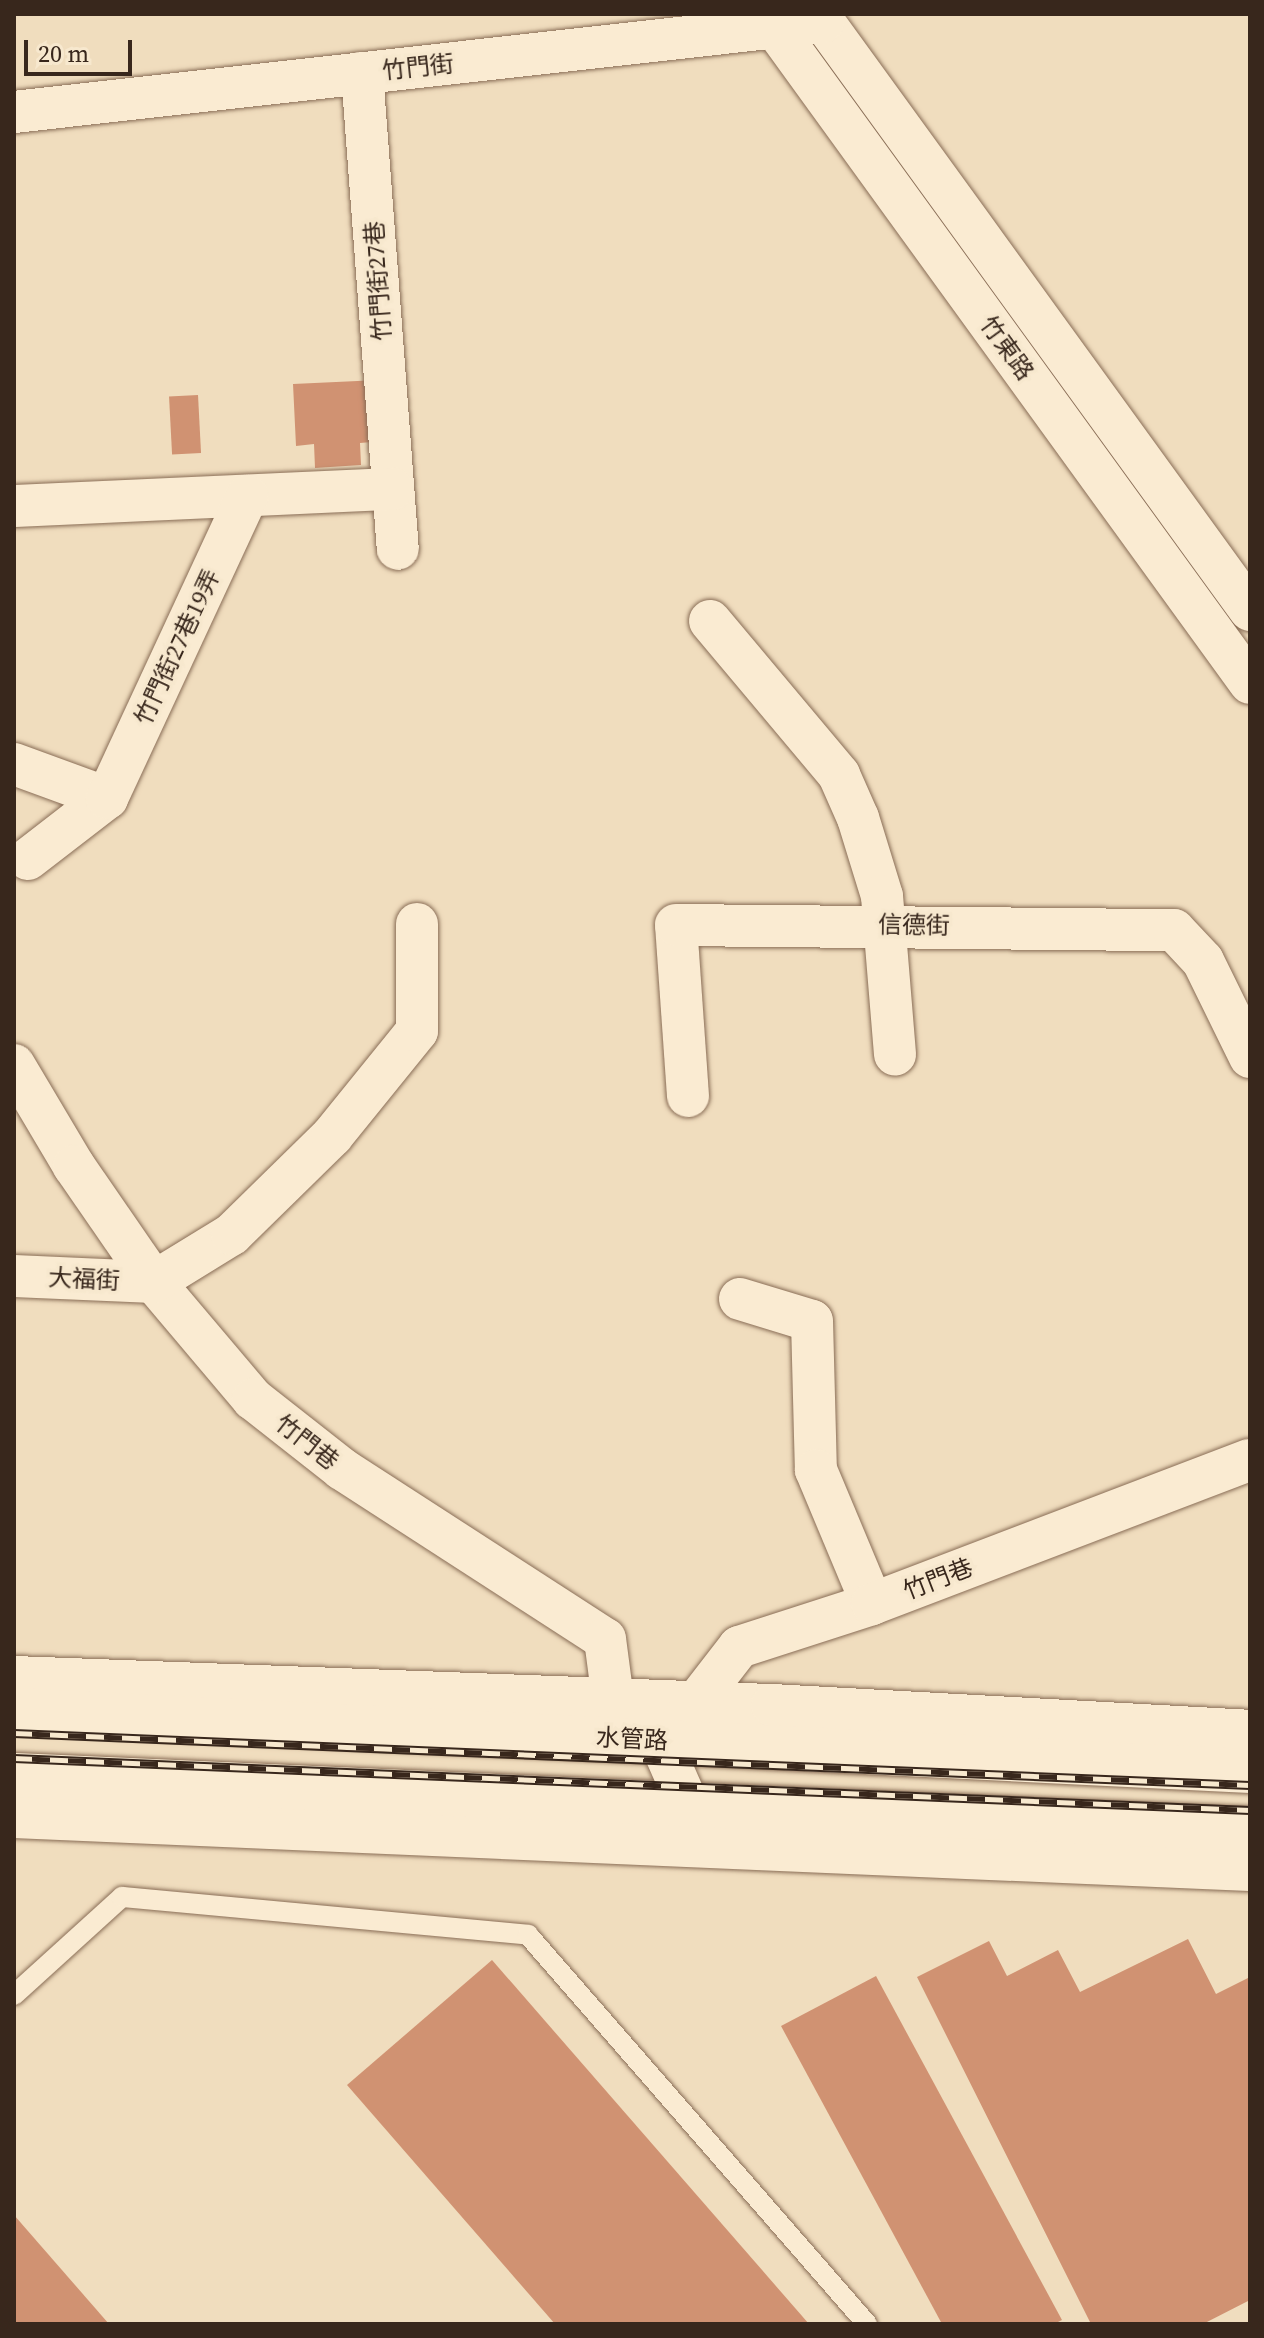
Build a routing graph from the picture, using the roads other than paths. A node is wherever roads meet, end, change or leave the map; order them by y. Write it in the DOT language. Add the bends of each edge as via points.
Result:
graph roads {
  1 [pos="820,18"];
  2 [pos="770,20"];
  3 [pos="362,73"];
  4 [pos="14,112"];
  5 [pos="393,489"];
  6 [pos="247,496"];
  7 [pos="14,506"];
  8 [pos="398,549"];
  9 [pos="1250,610"];
  10 [pos="710,621"];
  11 [pos="1250,683"];
  12 [pos="14,764"];
  13 [pos="107,798"];
  14 [pos="28,859"];
  15 [pos="417,924"];
  16 [pos="883,924"];
  17 [pos="895,1054"];
  18 [pos="1250,1057"];
  19 [pos="14,1065"];
  20 [pos="688,1096"];
  21 [pos="30,1128"];
  22 [pos="14,1276"];
  23 [pos="154,1282"];
  24 [pos="740,1299"];
  25 [pos="1250,1460"];
  26 [pos="872,1604"];
  27 [pos="14,1677"];
  28 [pos="613,1700"];
  29 [pos="701,1703"];
  30 [pos="14,1710"];
  31 [pos="1250,1731"];
  32 [pos="660,1741"];
  33 [pos="1250,1771"];
  34 [pos="14,1775"];
  35 [pos="14,1817"];
  36 [pos="691,1827"];
  37 [pos="1250,1829"];
  38 [pos="1250,1870"];
  39 [pos="14,1995"];
  40 [pos="867,2324"];
  1 -- 2 [label="street, 竹門街"];
  1 -- 9 [label="street, 竹東路"];
  2 -- 3 [label="street, 竹門街"];
  2 -- 11 [label="street, 竹東路"];
  3 -- 4 [label="street, 竹門街"];
  3 -- 5 [label="street, 竹門街27巷"];
  5 -- 6 [label="street"];
  5 -- 8 [label="street, 竹門街27巷"];
  6 -- 7 [label="street"];
  6 -- 13 [label="street, 竹門街27巷19弄"];
  10 -- 16 [label="street" via="839,775 882,896"];
  12 -- 13 [label="street"];
  13 -- 14 [label="street, 竹門街27巷19弄"];
  15 -- 23 [label="street" via="417,1031 332,1136 232,1234"];
  16 -- 17 [label="street"];
  16 -- 18 [label="street, 信德街" via="1174,930 1203,961"];
  16 -- 20 [label="street, 信德街" via="676,925"];
  19 -- 21 [label="street, 竹門巷"];
  21 -- 23 [label="street, 竹門巷"];
  22 -- 23 [label="street, 大福街"];
  23 -- 28 [label="street, 竹門巷" via="253,1399 342,1469 605,1639"];
  24 -- 26 [label="street" via="812,1321 816,1470"];
  25 -- 26 [label="street, 竹門巷"];
  26 -- 29 [label="street, 竹門巷" via="739,1647"];
  27 -- 28 [label="street, 水管路"];
  28 -- 29 [label="street, 水管路"];
  28 -- 32 [label="street"];
  29 -- 31 [label="street, 水管路"];
  29 -- 32 [label="street, 竹門巷"];
  30 -- 32 [label="street, 水管路"];
  32 -- 33 [label="street, 水管路"];
  32 -- 36 [label="street"];
  34 -- 36 [label="street"];
  35 -- 36 [label="street"];
  36 -- 37 [label="street"];
  36 -- 38 [label="street"];
  39 -- 40 [label="lane" via="122,1897 528,1935"];
}
